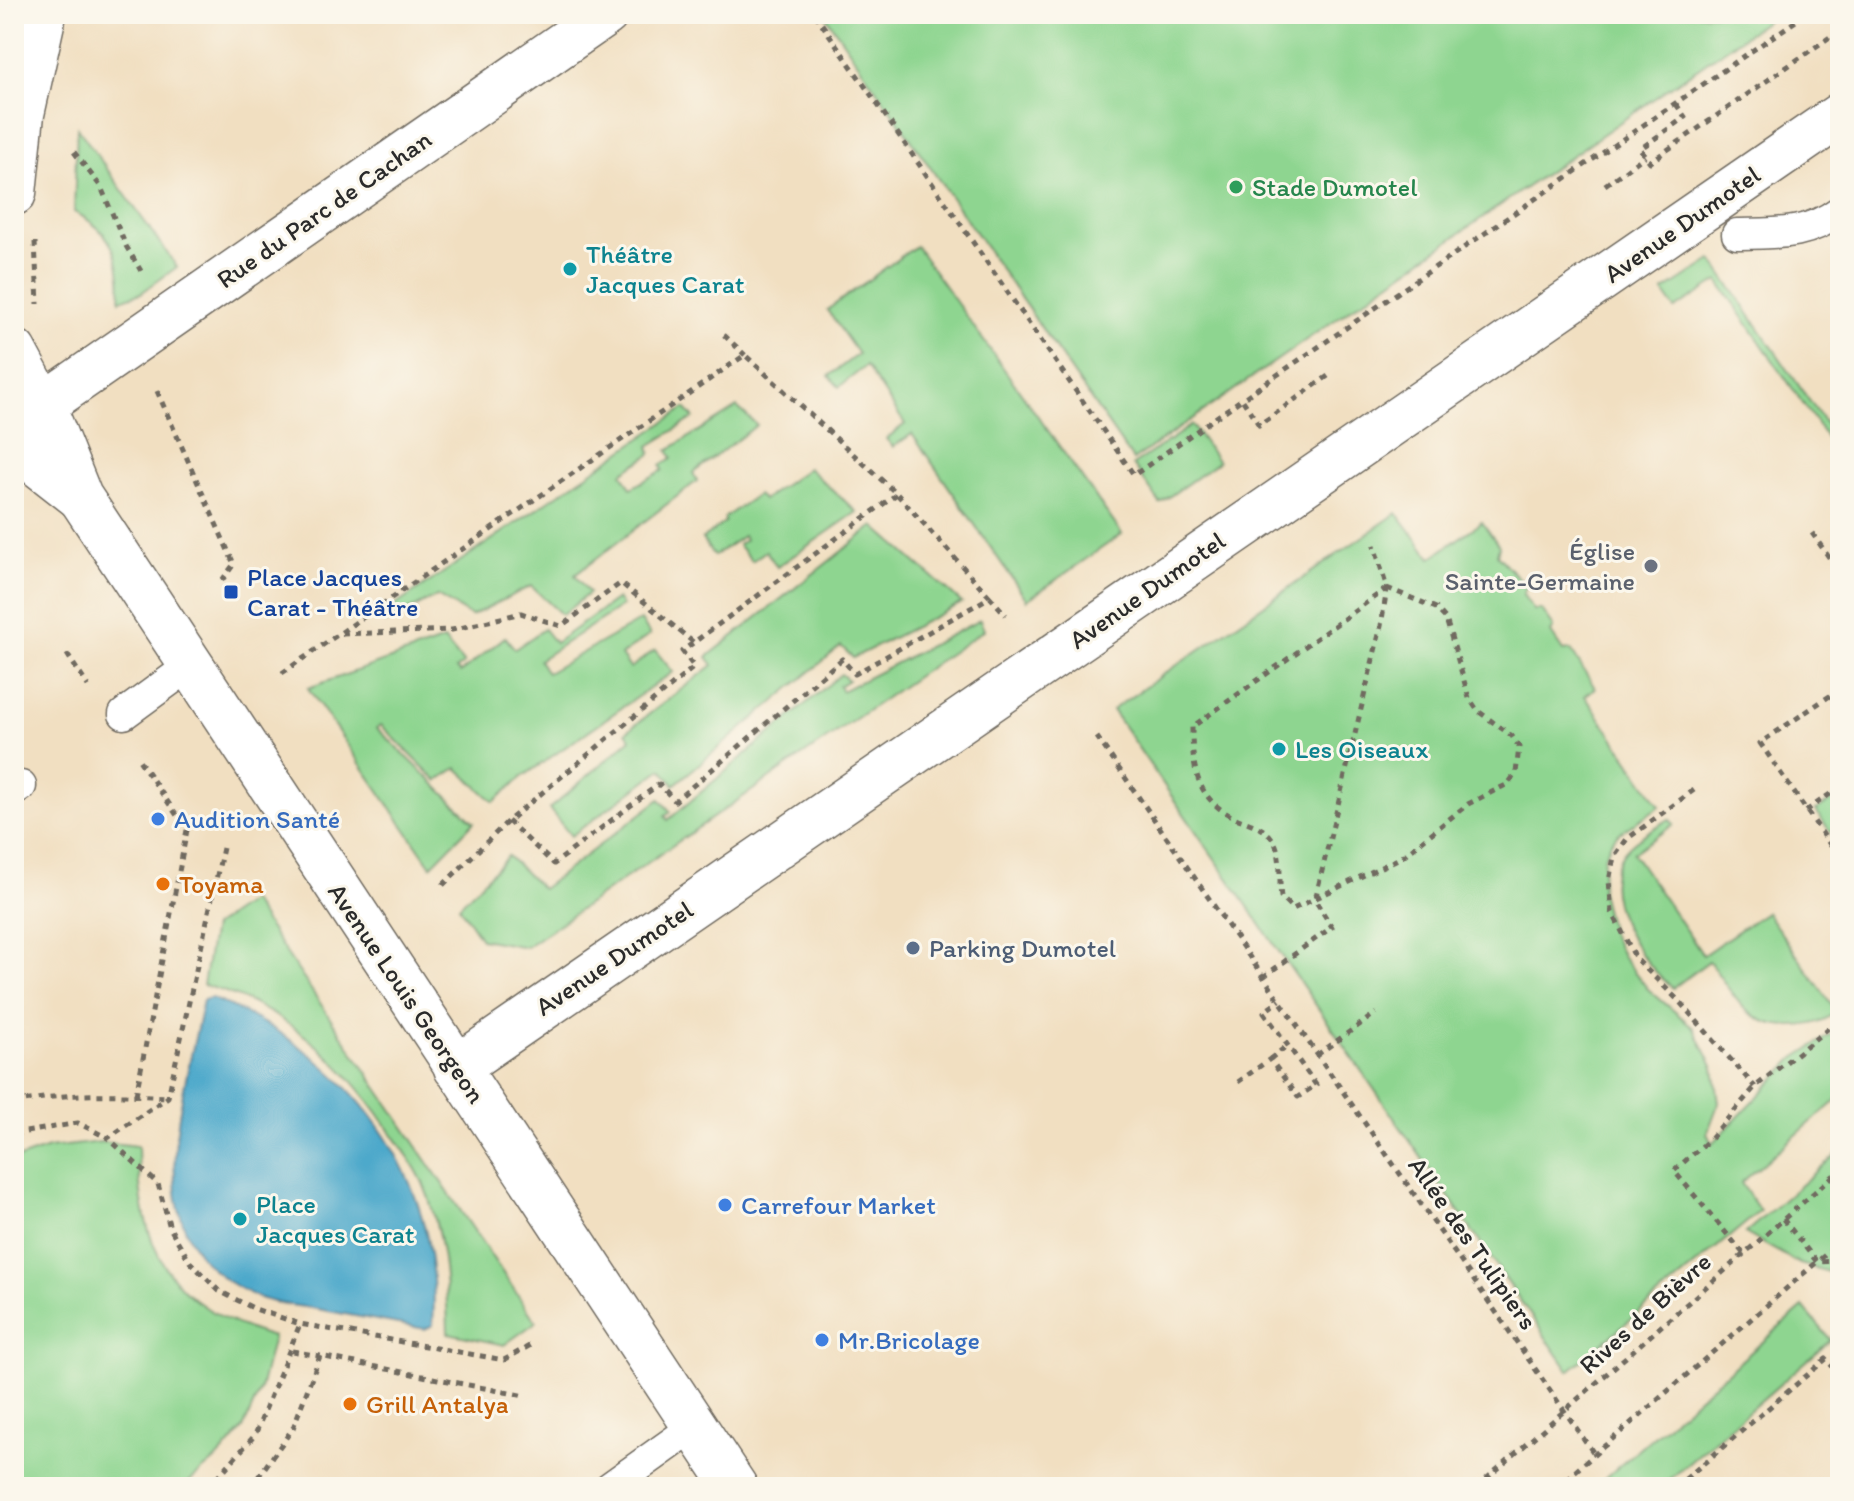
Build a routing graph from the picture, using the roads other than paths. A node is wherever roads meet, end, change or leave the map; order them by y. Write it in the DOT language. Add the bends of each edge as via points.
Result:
graph roads {
  1 [pos="44,14"];
  2 [pos="606,14"];
  3 [pos="1840,115"];
  4 [pos="14,193"];
  5 [pos="1840,211"];
  6 [pos="1737,234"];
  7 [pos="14,351"];
  8 [pos="28,409"];
  9 [pos="14,446"];
  10 [pos="80,497"];
  11 [pos="191,665"];
  12 [pos="124,714"];
  13 [pos="456,1068"];
  14 [pos="694,1427"];
  15 [pos="723,1483"];
  16 [pos="610,1487"];
  1 -- 4 [label="street" via="22,114"];
  2 -- 8 [label="street, Rue du Parc de Cachan"];
  3 -- 13 [label="street, Avenue Dumotel"];
  5 -- 6 [label="lane" via="1818,227"];
  7 -- 8 [label="street, Avenue Louis Georgeon"];
  8 -- 10 [label="street, Avenue Louis Georgeon"];
  9 -- 10 [label="street, Avenue Louis Georgeon"];
  10 -- 11 [label="street, Avenue Louis Georgeon"];
  11 -- 12 [label="lane"];
  11 -- 13 [label="street, Avenue Louis Georgeon"];
  13 -- 14 [label="street, Avenue Louis Georgeon"];
  14 -- 15 [label="street, Avenue Louis Georgeon"];
  14 -- 16 [label="lane"];
}
